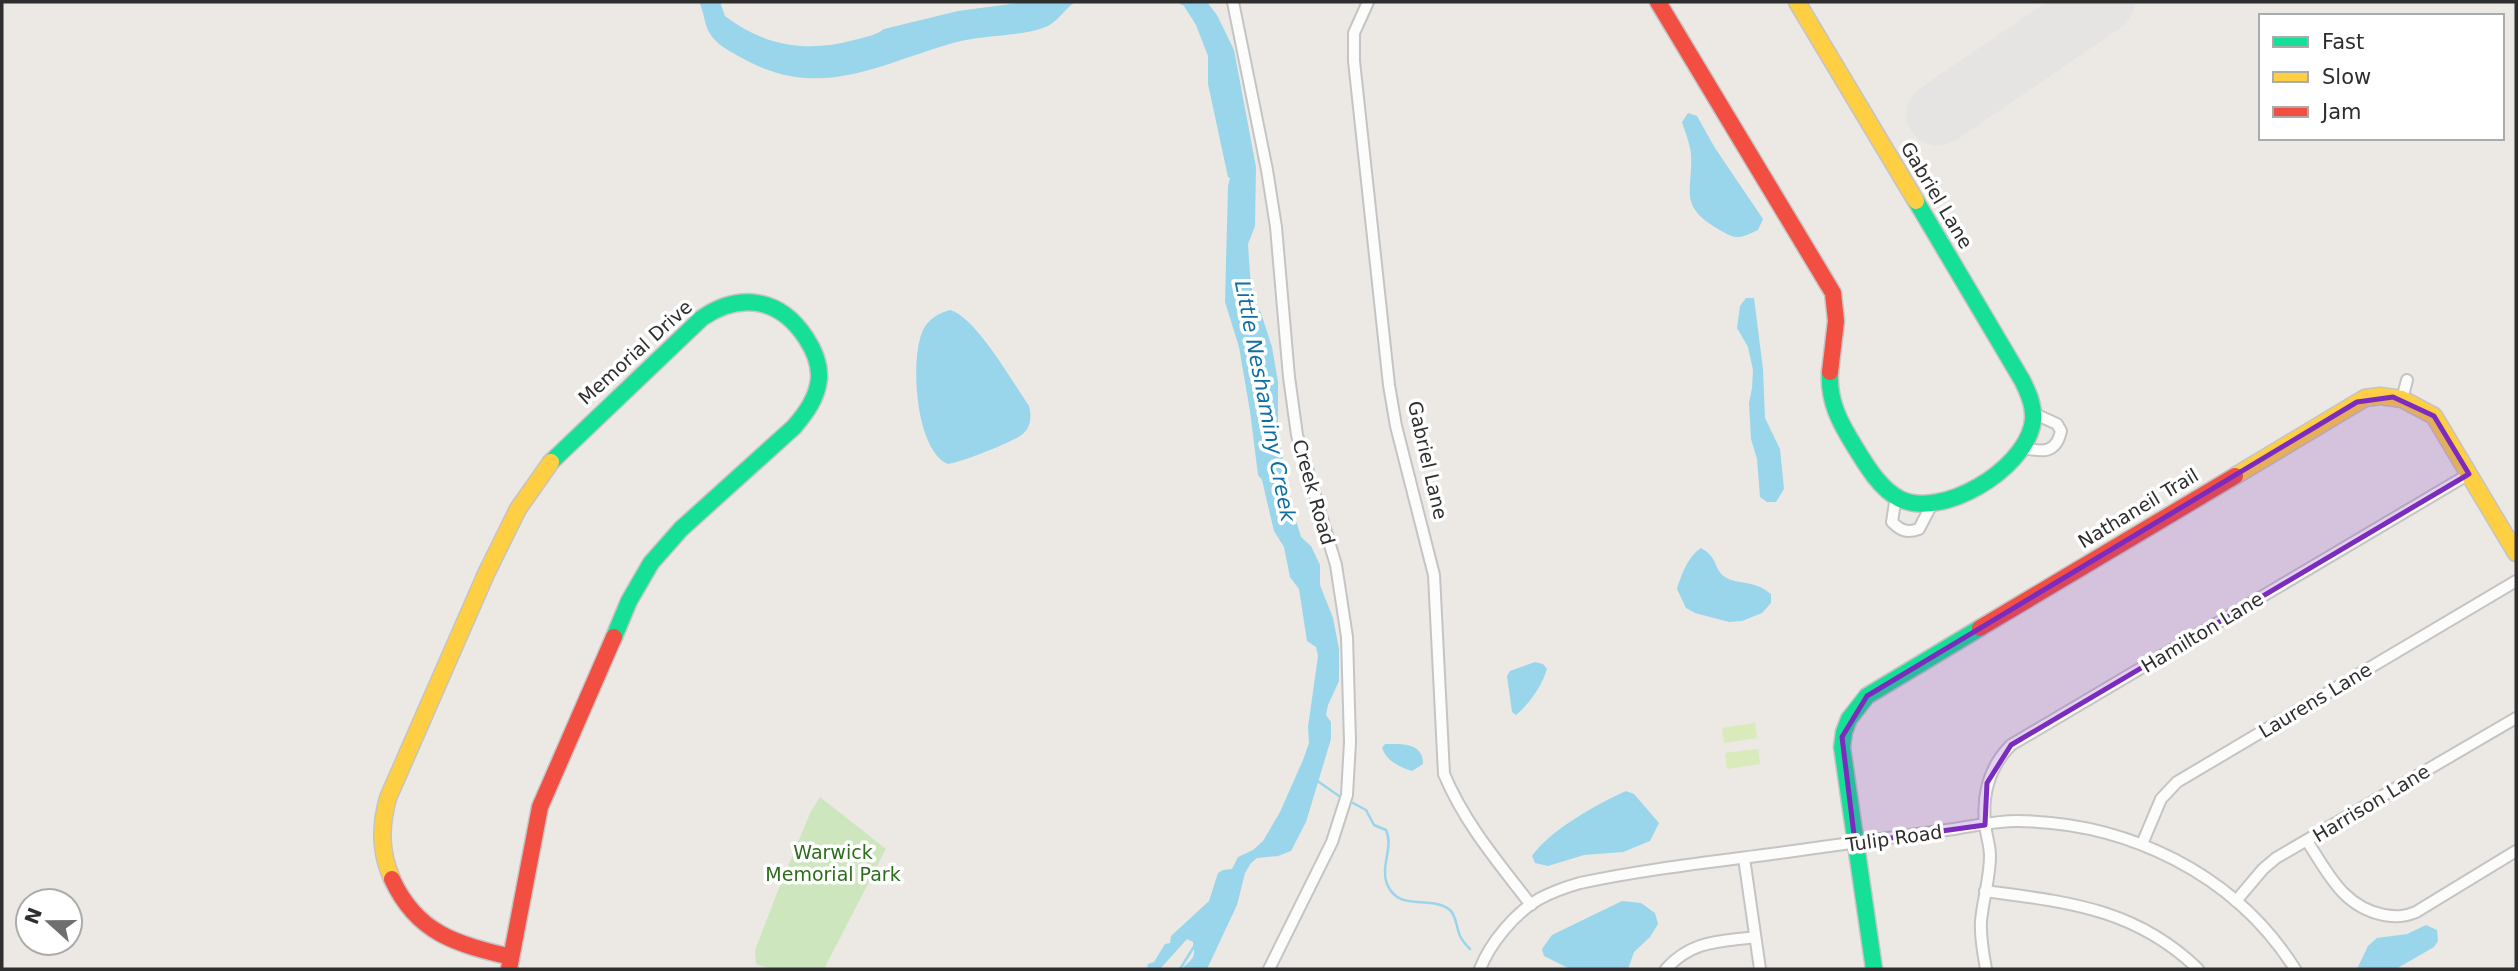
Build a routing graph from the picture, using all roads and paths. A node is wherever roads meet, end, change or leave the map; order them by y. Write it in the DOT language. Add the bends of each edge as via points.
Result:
graph roads {
  1 [pos="1233,2"];
  2 [pos="1368,2"];
  3 [pos="1658,2"];
  4 [pos="1797,2"];
  5 [pos="2407,380"];
  6 [pos="2402,399"];
  7 [pos="2033,413"];
  8 [pos="2024,448"];
  9 [pos="2469,474"];
  10 [pos="1896,496"];
  11 [pos="1932,505"];
  12 [pos="2516,553"];
  13 [pos="2516,581"];
  14 [pos="2516,718"];
  15 [pos="1985,825"];
  16 [pos="2307,841"];
  17 [pos="1855,843"];
  18 [pos="2142,845"];
  19 [pos="2516,852"];
  20 [pos="1744,858"];
  21 [pos="1986,891"];
  22 [pos="2236,901"];
  23 [pos="1531,905"];
  24 [pos="1755,937"];
  25 [pos="510,963"];
  26 [pos="1269,969"];
  27 [pos="1480,969"];
  28 [pos="1666,969"];
  29 [pos="1760,969"];
  30 [pos="1874,969"];
  31 [pos="1986,969"];
  32 [pos="2198,969"];
  33 [pos="2295,969"];
  1 -- 26 [label="street, Creek Road" via="1271,193 1297,435 1336,565 1347,637 1347,795 1332,842"];
  2 -- 23 [label="street, Gabriel Lane" via="1354,33 1354,61 1389,385 1434,575 1444,774 1468,822"];
  3 -- 10 [label="street" via="1833,293 1837,314 1829,382 1835,411 1871,470"];
  4 -- 7 [label="street, Gabriel Lane" via="2019,374"];
  5 -- 6 [label="street"];
  6 -- 9 [label="street, Nathaneil Trail" via="2434,416"];
  6 -- 17 [label="street, Nathaneil Trail" via="2380,396 2357,402 1867,696 1842,737"];
  7 -- 8 [label="street"];
  7 -- 8 [label="street" via="2057,424 2059,440 2042,452"];
  8 -- 11 [label="street" via="1999,472 1951,500"];
  9 -- 12 [label="street, Nathaneil Trail"];
  9 -- 15 [label="street, Hamilton Lane" via="2011,745 1995,763 1987,783"];
  10 -- 11 [label="street"];
  10 -- 11 [label="street" via="1892,522 1899,530 1919,529"];
  13 -- 18 [label="street, Laurens Lane" via="2177,782 2161,799"];
  14 -- 16 [label="street, Harrison Lane"];
  15 -- 17 [label="street, Tulip Road"];
  15 -- 18 [label="street, Tulip Road" via="2015,821 2073,825"];
  15 -- 21 [label="street, Hamilton Lane" via="1990,858"];
  16 -- 19 [label="street" via="2347,898 2372,912 2397,917 2416,912"];
  16 -- 22 [label="street, Harrison Lane" via="2269,863"];
  17 -- 20 [label="street, Tulip Road"];
  17 -- 30 [label="street, Nathaneil Trail"];
  18 -- 22 [label="street, Tulip Road" via="2192,868"];
  20 -- 23 [label="street, Tulip Road" via="1580,883"];
  20 -- 24 [label="street"];
  21 -- 31 [label="street, Hamilton Lane" via="1981,936"];
  21 -- 32 [label="street" via="2097,909 2147,932"];
  22 -- 33 [label="street, Tulip Road" via="2271,935"];
  23 -- 27 [label="street, Tulip Road" via="1492,946"];
  24 -- 28 [label="street" via="1698,945"];
  24 -- 29 [label="street"];
  25 -- 25 [label="street, Memorial Drive" via="540,807 629,601 651,562 681,528 794,427 815,397 819,362 811,344 771,306 733,303 702,318 556,455 519,509 486,573 388,798 381,829 384,861 396,890 416,918 439,934"];
}
